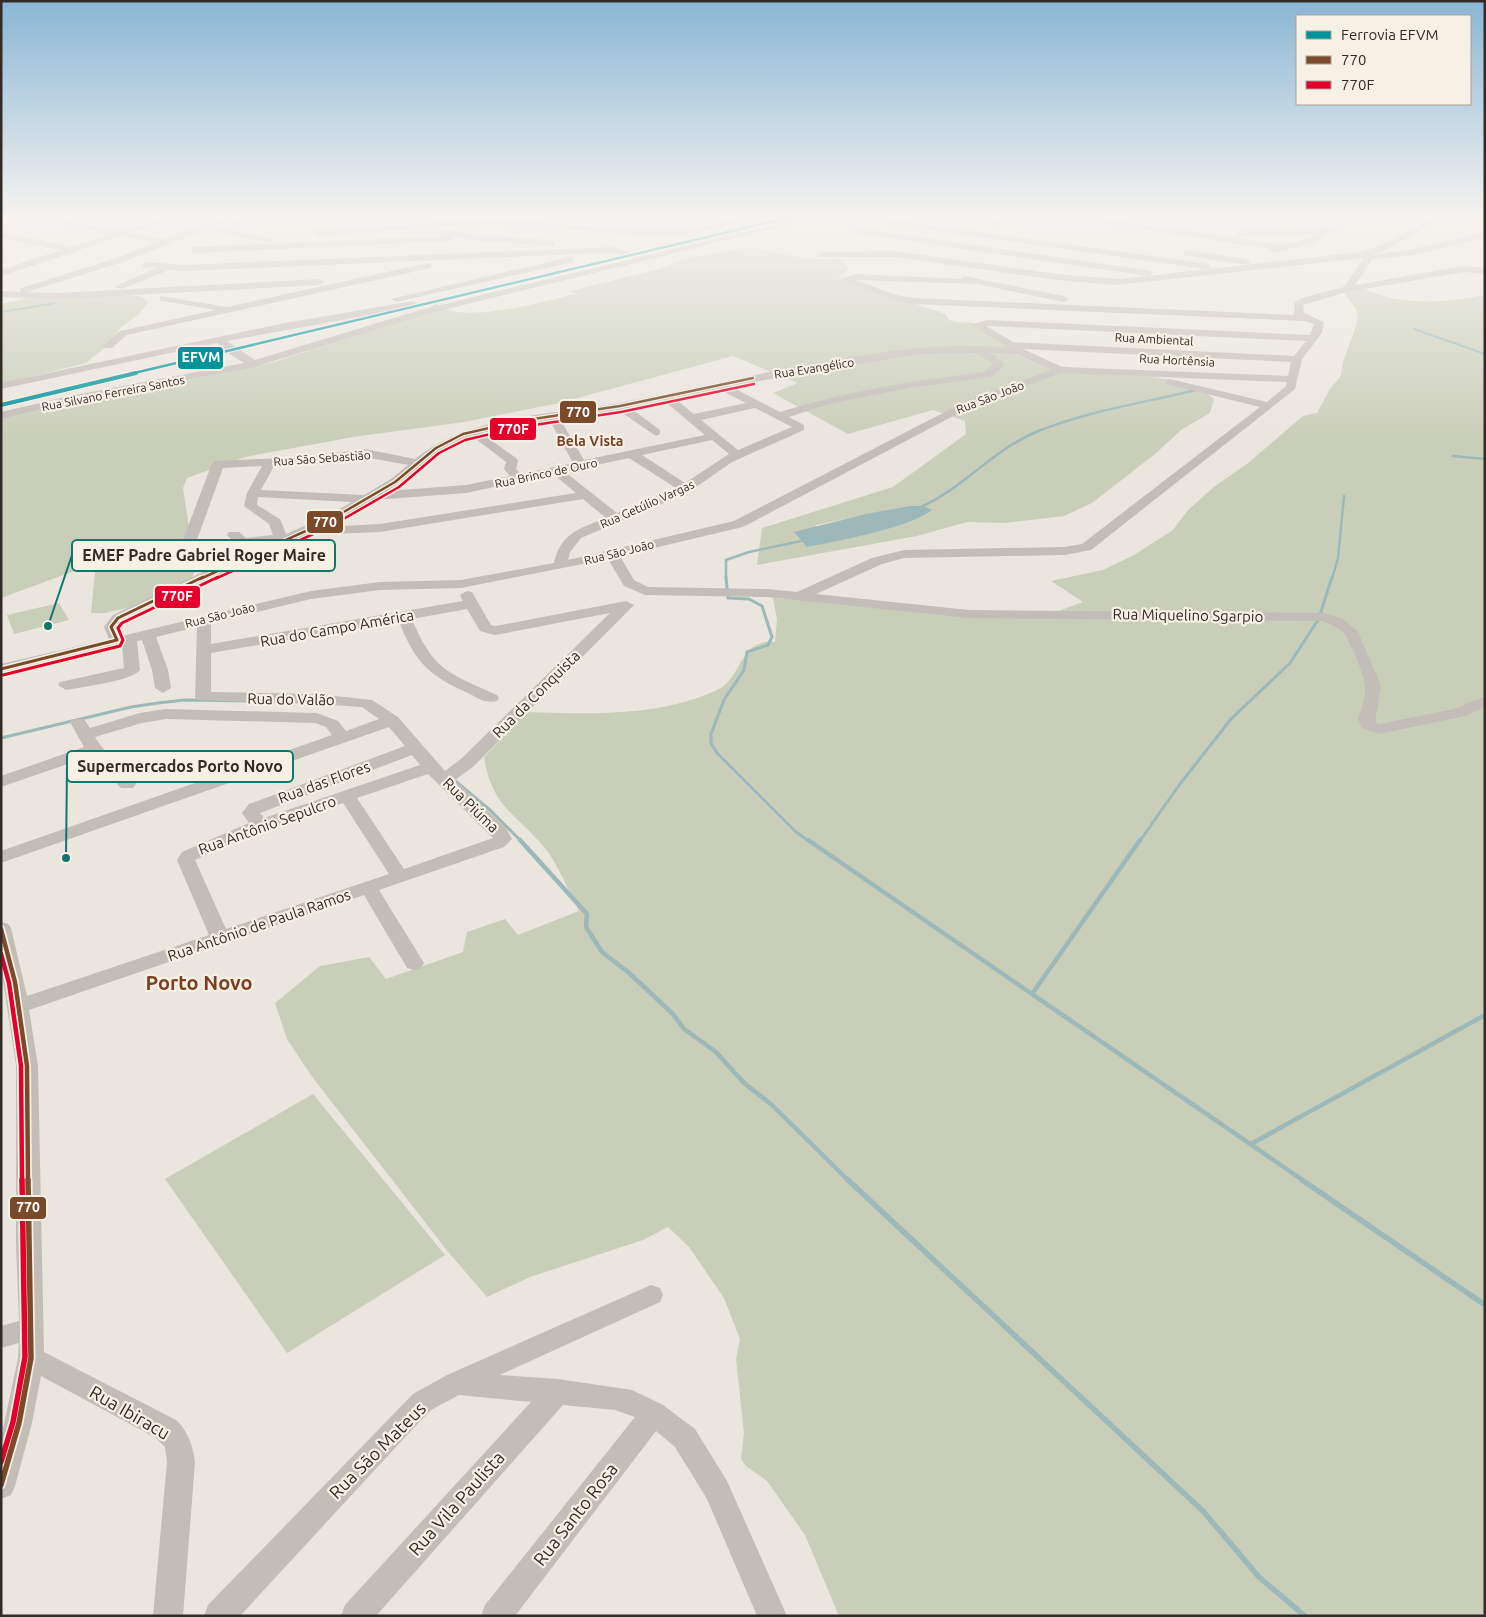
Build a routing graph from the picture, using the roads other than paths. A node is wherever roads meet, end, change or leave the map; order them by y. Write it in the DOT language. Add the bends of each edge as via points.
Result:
graph roads {
  1 [pos="18,290"];
  2 [pos="177,290"];
  3 [pos="317,290"];
  4 [pos="435,290"];
  5 [pos="462,290"];
  6 [pos="512,290"];
  7 [pos="877,290"];
  8 [pos="1021,290"];
  9 [pos="1341,290"];
  10 [pos="133,293"];
  11 [pos="3,295"];
  12 [pos="284,298"];
  13 [pos="294,305"];
  14 [pos="1014,306"];
  15 [pos="231,310"];
  16 [pos="1130,310"];
  17 [pos="305,312"];
  18 [pos="314,318"];
  19 [pos="1304,318"];
  20 [pos="280,328"];
  21 [pos="1106,329"];
  22 [pos="1314,338"];
  23 [pos="223,344"];
  24 [pos="1009,345"];
  25 [pos="108,346"];
  26 [pos="978,350"];
  27 [pos="1020,351"];
  28 [pos="1297,359"];
  29 [pos="254,364"];
  30 [pos="1060,370"];
  31 [pos="1120,371"];
  32 [pos="1292,379"];
  33 [pos="720,385"];
  34 [pos="1,386"];
  35 [pos="666,397"];
  36 [pos="756,404"];
  37 [pos="620,406"];
  38 [pos="1269,406"];
  39 [pos="1,416"];
  40 [pos="780,416"];
  41 [pos="553,417"];
  42 [pos="692,418"];
  43 [pos="656,432"];
  44 [pos="480,436"];
  45 [pos="716,436"];
  46 [pos="633,455"];
  47 [pos="737,456"];
  48 [pos="270,462"];
  49 [pos="415,463"];
  50 [pos="581,466"];
  51 [pos="556,471"];
  52 [pos="519,479"];
  53 [pos="684,489"];
  54 [pos="253,493"];
  55 [pos="586,495"];
  56 [pos="371,497"];
  57 [pos="616,519"];
  58 [pos="305,532"];
  59 [pos="234,535"];
  60 [pos="191,537"];
  61 [pos="281,539"];
  62 [pos="611,553"];
  63 [pos="560,566"];
  64 [pos="461,584"];
  65 [pos="645,592"];
  66 [pos="800,596"];
  67 [pos="472,604"];
  68 [pos="626,605"];
  69 [pos="404,616"];
  70 [pos="204,619"];
  71 [pos="147,633"];
  72 [pos="123,639"];
  73 [pos="203,650"];
  74 [pos="1,669"];
  75 [pos="66,685"];
  76 [pos="162,688"];
  77 [pos="491,698"];
  78 [pos="1485,701"];
  79 [pos="392,720"];
  80 [pos="86,735"];
  81 [pos="342,738"];
  82 [pos="414,748"];
  83 [pos="431,767"];
  84 [pos="444,780"];
  85 [pos="1,782"];
  86 [pos="127,784"];
  87 [pos="347,796"];
  88 [pos="260,825"];
  89 [pos="498,843"];
  90 [pos="1,857"];
  91 [pos="400,876"];
  92 [pos="368,887"];
  93 [pos="1,928"];
  94 [pos="220,938"];
  95 [pos="414,963"];
  96 [pos="19,1006"];
  97 [pos="651,1295"];
  98 [pos="32,1328"];
  99 [pos="1,1337"];
  100 [pos="31,1358"];
  101 [pos="456,1382"];
  102 [pos="558,1391"];
  103 [pos="654,1412"];
  104 [pos="1,1486"];
  105 [pos="504,1614"];
  106 [pos="168,1616"];
  107 [pos="219,1616"];
  108 [pos="356,1616"];
  109 [pos="772,1616"];
  1 -- 11 [label="street"];
  2 -- 10 [label="street"];
  3 -- 12 [label="street"];
  4 -- 18 [label="street"];
  5 -- 20 [label="street" via="395,308"];
  6 -- 29 [label="street, Rua Silvano Ferreira Santos" via="398,320"];
  7 -- 14 [label="street" via="914,301"];
  8 -- 16 [label="street"];
  9 -- 19 [label="street" via="1303,300 1297,306"];
  10 -- 11 [label="street"];
  10 -- 15 [label="street"];
  12 -- 13 [label="street"];
  12 -- 15 [label="street"];
  14 -- 16 [label="street"];
  14 -- 21 [label="street"];
  15 -- 25 [label="street" via="124,333"];
  16 -- 19 [label="street"];
  17 -- 18 [label="street"];
  18 -- 20 [label="street"];
  19 -- 22 [label="street" via="1319,322"];
  20 -- 23 [label="street"];
  21 -- 22 [label="street"];
  21 -- 24 [label="street" via="977,325"];
  22 -- 28 [label="street"];
  23 -- 29 [label="street"];
  23 -- 34 [label="street"];
  24 -- 27 [label="street"];
  24 -- 28 [label="street, Rua Ambiental"];
  26 -- 27 [label="street, Rua Evangélico"];
  26 -- 33 [label="street, Rua Evangélico" via="920,351"];
  26 -- 40 [label="street" via="999,363 987,375 909,384 822,403"];
  27 -- 30 [label="street"];
  28 -- 32 [label="street"];
  29 -- 39 [label="street, Rua Silvano Ferreira Santos" via="85,396"];
  30 -- 31 [label="street, Rua Hortênsia"];
  30 -- 62 [label="street, Rua São João" via="972,402 747,520"];
  31 -- 32 [label="street, Rua Hortênsia"];
  31 -- 38 [label="street"];
  32 -- 38 [label="street, Rua Miquelino Sgarpio" via="1291,387"];
  33 -- 35 [label="street, Rua Evangélico"];
  33 -- 36 [label="street"];
  35 -- 37 [label="street, Rua Evangélico"];
  35 -- 42 [label="street"];
  36 -- 40 [label="street"];
  36 -- 42 [label="street"];
  37 -- 41 [label="street, Rua Evangélico"];
  37 -- 43 [label="street"];
  38 -- 66 [label="street, Rua Miquelino Sgarpio" via="1086,547 1064,551 904,554 877,561"];
  40 -- 47 [label="street, Rua Getúlio Vargas" via="800,427"];
  41 -- 49 [label="street, Rua Evangélico" via="470,432 447,441"];
  41 -- 50 [label="street"];
  42 -- 45 [label="street"];
  44 -- 52 [label="street" via="512,461 510,469"];
  45 -- 46 [label="street, Rua Brinco de Ouro"];
  45 -- 47 [label="street"];
  46 -- 50 [label="street, Rua Brinco de Ouro"];
  46 -- 53 [label="street"];
  47 -- 53 [label="street, Rua Getúlio Vargas"];
  48 -- 49 [label="street, Rua São Sebastião" via="318,460 365,453"];
  48 -- 54 [label="street"];
  48 -- 60 [label="street, Rua São Sebastião" via="217,466"];
  49 -- 56 [label="street, Rua Evangélico" via="395,482"];
  50 -- 51 [label="street, Rua Brinco de Ouro"];
  51 -- 52 [label="street, Rua Brinco de Ouro"];
  51 -- 55 [label="street"];
  52 -- 56 [label="street, Rua Brinco de Ouro" via="443,492"];
  53 -- 57 [label="street, Rua Getúlio Vargas"];
  54 -- 56 [label="street, Rua Brinco de Ouro"];
  54 -- 61 [label="street" via="250,506 275,522"];
  55 -- 57 [label="street"];
  55 -- 58 [label="street" via="380,528"];
  56 -- 58 [label="street, Rua Evangélico"];
  57 -- 63 [label="street, Rua Getúlio Vargas" via="576,535 563,551"];
  58 -- 61 [label="street, Rua Evangélico"];
  59 -- 61 [label="street" via="243,542"];
  61 -- 72 [label="street, Rua Evangélico" via="118,618 110,627"];
  62 -- 63 [label="street, Rua São João"];
  62 -- 65 [label="street" via="629,583"];
  63 -- 64 [label="street, Rua São João"];
  64 -- 67 [label="street"];
  64 -- 70 [label="street, Rua São João" via="346,590"];
  65 -- 66 [label="street, Rua Miquelino Sgarpio"];
  65 -- 68 [label="street" via="644,599"];
  66 -- 78 [label="street, Rua Miquelino Sgarpio" via="969,614 1324,617 1351,632 1373,686 1366,720 1374,728 1459,713"];
  67 -- 68 [label="street" via="486,628 495,631"];
  67 -- 69 [label="street, Rua do Campo América"];
  68 -- 84 [label="street, Rua da Conquista" via="468,762"];
  69 -- 73 [label="street, Rua do Campo América"];
  69 -- 77 [label="street" via="420,654 449,678"];
  70 -- 71 [label="street, Rua São João"];
  70 -- 73 [label="street, Rua do Valão"];
  71 -- 72 [label="street, Rua São João"];
  71 -- 76 [label="street" via="160,670"];
  72 -- 74 [label="street, Rua São João"];
  72 -- 75 [label="street" via="132,670"];
  73 -- 79 [label="street, Rua do Valão" via="203,697 349,700 366,703"];
  79 -- 81 [label="street"];
  79 -- 82 [label="street, Rua do Valão"];
  80 -- 81 [label="street" via="140,718 175,714 317,718 332,724"];
  80 -- 85 [label="street"];
  80 -- 86 [label="street"];
  81 -- 90 [label="street"];
  82 -- 83 [label="street, Rua do Valão"];
  82 -- 88 [label="street, Rua das Flores" via="255,808 251,813"];
  83 -- 84 [label="street, Rua Piúma"];
  83 -- 87 [label="street, Rua Antônio Sepulcro"];
  84 -- 89 [label="street, Rua Piúma" via="500,832 503,839"];
  87 -- 88 [label="street, Rua Antônio Sepulcro"];
  87 -- 91 [label="street"];
  88 -- 94 [label="street, Rua Antônio Sepulcro" via="188,856 186,860"];
  89 -- 91 [label="street, Rua Antônio de Paula Ramos"];
  91 -- 92 [label="street, Rua Antônio de Paula Ramos"];
  92 -- 94 [label="street, Rua Antônio de Paula Ramos"];
  92 -- 95 [label="street"];
  93 -- 96 [label="street"];
  94 -- 96 [label="street, Rua Antônio de Paula Ramos"];
  96 -- 98 [label="street" via="27,1066"];
  97 -- 101 [label="street, Rua São Mateus"];
  98 -- 99 [label="street"];
  98 -- 100 [label="street"];
  100 -- 104 [label="street" via="20,1423"];
  100 -- 106 [label="street, Rua Ibiracu" via="166,1429 180,1446"];
  101 -- 102 [label="street"];
  101 -- 107 [label="street, Rua São Mateus" via="422,1402 397,1426"];
  102 -- 103 [label="street" via="632,1402"];
  102 -- 108 [label="street, Rua Vila Paulista"];
  103 -- 105 [label="street, Rua Santo Rosa"];
  103 -- 109 [label="street" via="685,1438 713,1483"];
}
